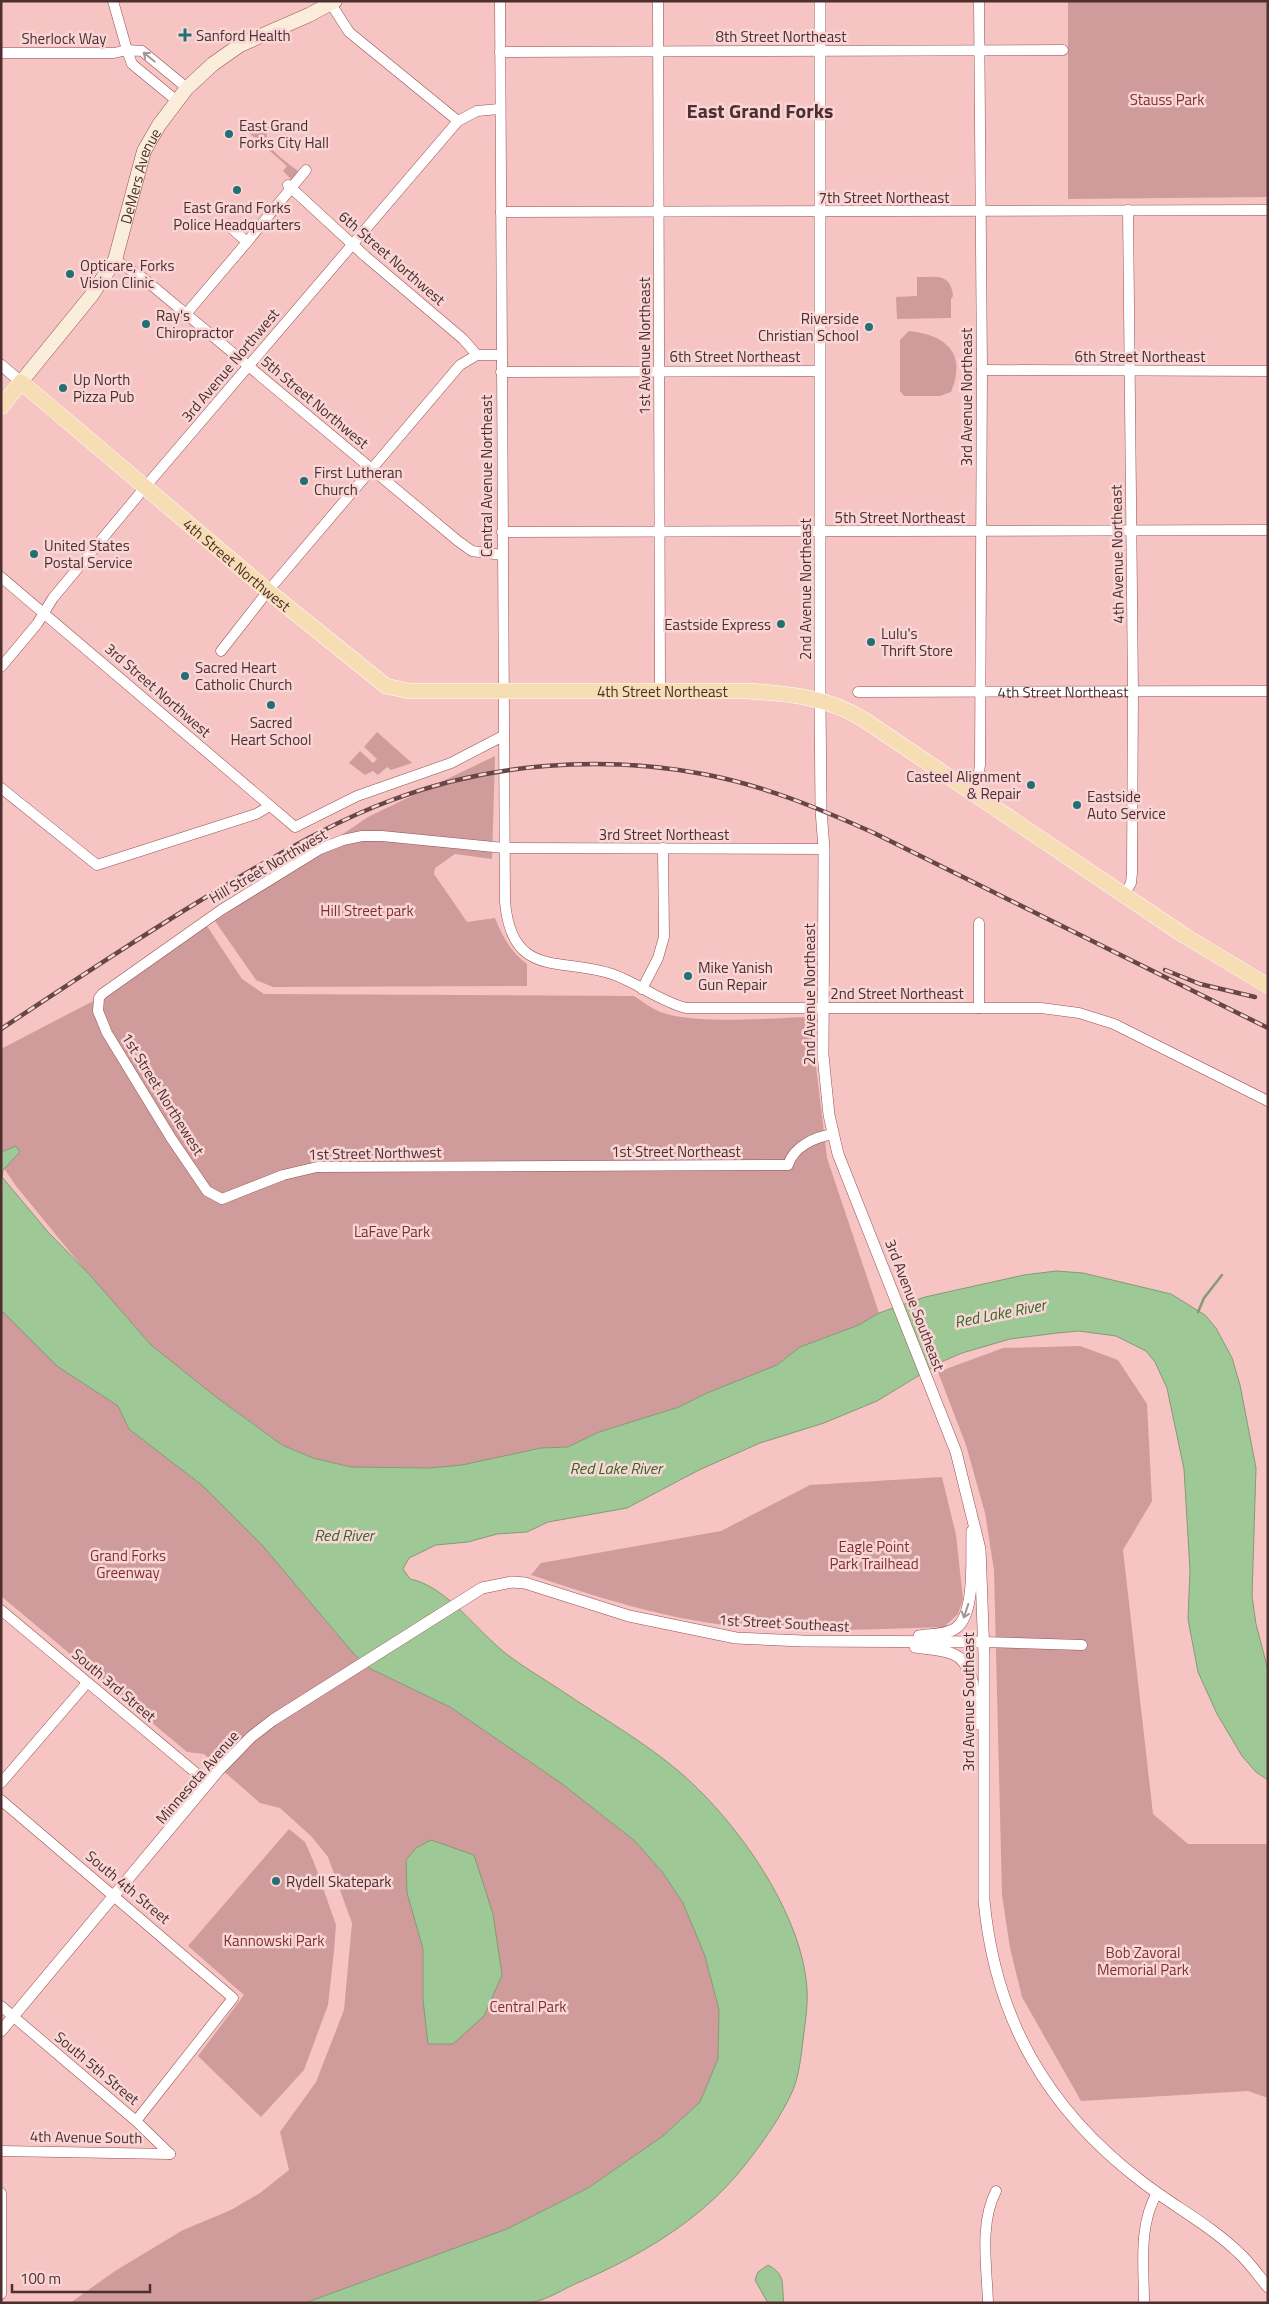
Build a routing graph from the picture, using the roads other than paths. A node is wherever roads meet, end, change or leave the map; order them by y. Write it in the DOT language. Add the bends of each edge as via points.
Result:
graph roads {
  1 [pos="113,1"];
  2 [pos="500,1"];
  3 [pos="658,1"];
  4 [pos="820,1"];
  5 [pos="979,1"];
  6 [pos="333,3"];
  7 [pos="127,50"];
  8 [pos="821,50"];
  9 [pos="979,50"];
  10 [pos="1063,50"];
  11 [pos="500,52"];
  12 [pos="659,52"];
  13 [pos="1,53"];
  14 [pos="187,88"];
  15 [pos="178,101"];
  16 [pos="499,109"];
  17 [pos="458,121"];
  18 [pos="306,170"];
  19 [pos="290,187"];
  20 [pos="1128,210"];
  21 [pos="1268,210"];
  22 [pos="501,212"];
  23 [pos="658,212"];
  24 [pos="979,212"];
  25 [pos="820,213"];
  26 [pos="230,227"];
  27 [pos="247,242"];
  28 [pos="352,245"];
  29 [pos="115,260"];
  30 [pos="186,314"];
  31 [pos="477,355"];
  32 [pos="501,355"];
  33 [pos="1,364"];
  34 [pos="248,366"];
  35 [pos="982,370"];
  36 [pos="659,371"];
  37 [pos="1130,371"];
  38 [pos="1268,371"];
  39 [pos="501,372"];
  40 [pos="820,372"];
  41 [pos="21,382"];
  42 [pos="1,407"];
  43 [pos="371,468"];
  44 [pos="146,486"];
  45 [pos="1268,530"];
  46 [pos="1132,531"];
  47 [pos="502,532"];
  48 [pos="660,532"];
  49 [pos="821,532"];
  50 [pos="982,532"];
  51 [pos="502,554"];
  52 [pos="1,577"];
  53 [pos="268,591"];
  54 [pos="45,612"];
  55 [pos="221,651"];
  56 [pos="1,667"];
  57 [pos="1268,690"];
  58 [pos="660,691"];
  59 [pos="980,691"];
  60 [pos="1133,691"];
  61 [pos="503,692"];
  62 [pos="858,692"];
  63 [pos="820,699"];
  64 [pos="503,736"];
  65 [pos="1,788"];
  66 [pos="970,791"];
  67 [pos="270,806"];
  68 [pos="504,848"];
  69 [pos="663,848"];
  70 [pos="824,849"];
  71 [pos="1124,895"];
  72 [pos="979,923"];
  73 [pos="521,946"];
  74 [pos="1268,986"];
  75 [pos="642,990"];
  76 [pos="102,994"];
  77 [pos="980,1008"];
  78 [pos="823,1009"];
  79 [pos="1268,1101"];
  80 [pos="833,1134"];
  81 [pos="505,1167"];
  82 [pos="848,1174"];
  83 [pos="222,1199"];
  84 [pos="976,1563"];
  85 [pos="464,1598"];
  86 [pos="1,1610"];
  87 [pos="876,1641"];
  88 [pos="983,1642"];
  89 [pos="1082,1645"];
  90 [pos="87,1683"];
  91 [pos="983,1763"];
  92 [pos="1,1783"];
  93 [pos="208,1784"];
  94 [pos="1,1800"];
  95 [pos="116,1896"];
  96 [pos="1,2006"];
  97 [pos="14,2017"];
  98 [pos="1,2031"];
  99 [pos="136,2121"];
  100 [pos="1,2151"];
  101 [pos="170,2154"];
  102 [pos="996,2191"];
  103 [pos="1,2193"];
  104 [pos="1157,2193"];
  105 [pos="1,2281"];
  106 [pos="1268,2287"];
  107 [pos="1,2294"];
  108 [pos="988,2303"];
  109 [pos="1144,2303"];
  1 -- 7 [label="street"];
  2 -- 11 [label="street, Central Avenue Northeast"];
  3 -- 12 [label="street, 1st Avenue Northeast"];
  4 -- 8 [label="street, 2nd Avenue Northeast"];
  5 -- 9 [label="street, 3rd Avenue Northeast"];
  6 -- 14 [label="main road, DeMers Avenue" via="240,45"];
  6 -- 17 [label="street" via="349,32"];
  7 -- 13 [label="street, Sherlock Way" via="114,53"];
  14 -- 7 [label="street, one-way" via="142,51"];
  7 -- 15 [label="street" via="132,64"];
  8 -- 9 [label="street, 8th Street Northeast"];
  8 -- 12 [label="street, 8th Street Northeast"];
  8 -- 25 [label="street, 2nd Avenue Northeast"];
  9 -- 10 [label="street, 8th Street Northeast"];
  9 -- 24 [label="street, 3rd Avenue Northeast"];
  11 -- 12 [label="street, 8th Street Northeast"];
  11 -- 16 [label="street, Central Avenue Northeast"];
  12 -- 23 [label="street, 1st Avenue Northeast"];
  14 -- 15 [label="main road, DeMers Avenue"];
  15 -- 29 [label="main road, DeMers Avenue" via="144,151"];
  16 -- 17 [label="street, 3rd Avenue Northwest" via="477,111"];
  16 -- 22 [label="street, Central Avenue Northeast"];
  17 -- 28 [label="street, 3rd Avenue Northwest"];
  18 -- 19 [label="street"];
  19 -- 27 [label="street"];
  19 -- 28 [label="street, 6th Street Northwest"];
  20 -- 21 [label="street, 7th Street Northeast"];
  20 -- 24 [label="street, 7th Street Northeast"];
  20 -- 37 [label="street, 4th Avenue Northeast"];
  22 -- 23 [label="street, 7th Street Northeast"];
  22 -- 32 [label="street, Central Avenue Northeast"];
  23 -- 25 [label="street, 7th Street Northeast"];
  23 -- 36 [label="street, 1st Avenue Northeast"];
  24 -- 25 [label="street, 7th Street Northeast"];
  24 -- 35 [label="street, 3rd Avenue Northeast"];
  25 -- 40 [label="street, 2nd Avenue Northeast"];
  26 -- 27 [label="street"];
  27 -- 30 [label="street"];
  28 -- 31 [label="street, 6th Street Northwest"];
  28 -- 34 [label="street, 3rd Avenue Northwest"];
  29 -- 30 [label="street, 5th Street Northwest" via="143,278"];
  29 -- 41 [label="main road, DeMers Avenue" via="91,296"];
  30 -- 34 [label="street, 5th Street Northwest"];
  31 -- 32 [label="street"];
  31 -- 43 [label="street" via="460,365"];
  32 -- 39 [label="street, Central Avenue Northeast"];
  33 -- 41 [label="street, 4th Street Northwest"];
  34 -- 43 [label="street, 5th Street Northwest"];
  34 -- 44 [label="street, 3rd Avenue Northwest"];
  35 -- 37 [label="street, 6th Street Northeast"];
  35 -- 50 [label="street, 3rd Avenue Northeast"];
  36 -- 39 [label="street, 6th Street Northeast"];
  36 -- 40 [label="street, 6th Street Northeast"];
  36 -- 48 [label="street, 1st Avenue Northeast"];
  37 -- 38 [label="street, 6th Street Northeast"];
  37 -- 46 [label="street, 4th Avenue Northeast"];
  39 -- 47 [label="street, Central Avenue Northeast"];
  40 -- 49 [label="street, 2nd Avenue Northeast"];
  41 -- 42 [label="main road, DeMers Avenue"];
  41 -- 44 [label="main road, 4th Street Northwest"];
  43 -- 51 [label="street, 5th Street Northwest" via="466,548 479,553"];
  43 -- 53 [label="street"];
  44 -- 53 [label="main road, 4th Street Northwest"];
  44 -- 54 [label="street, 3rd Avenue Northwest" via="53,598"];
  45 -- 46 [label="street, 5th Street Northeast"];
  46 -- 50 [label="street, 5th Street Northeast"];
  46 -- 60 [label="street, 4th Avenue Northeast"];
  47 -- 48 [label="street, 5th Street Northeast"];
  47 -- 51 [label="street, Central Avenue Northeast"];
  48 -- 49 [label="street, 5th Street Northeast"];
  48 -- 58 [label="street, 1st Avenue Northeast"];
  49 -- 50 [label="street, 5th Street Northeast"];
  49 -- 63 [label="street, 2nd Avenue Northeast"];
  50 -- 59 [label="street, 3rd Avenue Northeast"];
  51 -- 61 [label="street, Central Avenue Northeast"];
  52 -- 54 [label="street, 3rd Street Northwest"];
  53 -- 55 [label="street"];
  53 -- 61 [label="main road, 4th Street Northwest" via="386,686 409,691"];
  54 -- 56 [label="street, 3rd Avenue Northwest"];
  54 -- 67 [label="street, 3rd Street Northwest"];
  57 -- 60 [label="street, 4th Street Northeast"];
  58 -- 61 [label="main road, 4th Street Northeast"];
  58 -- 63 [label="main road, 4th Street Northeast" via="748,691"];
  59 -- 60 [label="street, 4th Street Northeast"];
  59 -- 62 [label="street, 4th Street Northeast"];
  59 -- 66 [label="street, 3rd Avenue Northeast" via="980,765 978,778"];
  60 -- 71 [label="street, 4th Avenue Northeast" via="1132,873"];
  61 -- 64 [label="street, Central Avenue Northeast"];
  63 -- 66 [label="main road, 4th Street Northeast" via="864,719"];
  63 -- 70 [label="street, 2nd Avenue Northeast"];
  64 -- 67 [label="street, 3rd Street Northwest" via="451,764 357,796 295,827"];
  64 -- 68 [label="street, Central Avenue Northeast"];
  65 -- 67 [label="street" via="93,864 100,865 256,814"];
  66 -- 71 [label="main road, 4th Street Northeast"];
  68 -- 69 [label="street, 3rd Street Northeast"];
  68 -- 73 [label="street, Central Avenue Northeast" via="506,916 513,936"];
  68 -- 76 [label="street, Hill Street Northwest" via="382,836 343,840 320,849 221,910"];
  69 -- 70 [label="street, 3rd Street Northeast"];
  69 -- 75 [label="street" via="664,936 658,958"];
  70 -- 78 [label="street, 2nd Avenue Northeast"];
  71 -- 74 [label="main road, 4th Street Northeast"];
  72 -- 77 [label="street"];
  73 -- 75 [label="street, 2nd Street Northeast" via="542,962 604,972"];
  75 -- 78 [label="street, 2nd Street Northeast" via="686,1008"];
  76 -- 83 [label="street, 1st Street Northewest" via="98,1011 106,1033 208,1191"];
  77 -- 78 [label="street, 2nd Street Northeast"];
  77 -- 79 [label="street, 2nd Street Northeast" via="1059,1010 1095,1017"];
  78 -- 80 [label="street, 2nd Avenue Northeast" via="824,1078"];
  80 -- 81 [label="street, 1st Street Northeast" via="804,1144 788,1165"];
  80 -- 82 [label="street, 2nd Avenue Northeast"];
  81 -- 83 [label="street, 1st Street Northwest" via="317,1166 283,1175"];
  82 -- 84 [label="street, 3rd Avenue Southeast" via="956,1452 972,1512"];
  84 -- 87 [label="street, one-way" via="968,1610 956,1628 947,1632"];
  84 -- 88 [label="street, 3rd Avenue Southeast"];
  85 -- 87 [label="street, 1st Street Southeast" via="482,1588 525,1583 628,1616 736,1638"];
  85 -- 93 [label="street, Minnesota Avenue" via="274,1720 251,1737"];
  86 -- 90 [label="street, South 3rd Street"];
  87 -- 88 [label="street, 1st Street Southeast"];
  87 -- 91 [label="street" via="954,1654 964,1661 969,1672"];
  88 -- 89 [label="street, 1st Street Southeast"];
  88 -- 91 [label="street, 3rd Avenue Southeast"];
  90 -- 92 [label="street"];
  90 -- 93 [label="street, South 3rd Street"];
  91 -- 104 [label="street, 3rd Avenue Southeast" via="987,1933 1011,2016 1033,2063 1068,2113 1100,2147"];
  93 -- 95 [label="street, Minnesota Avenue"];
  94 -- 95 [label="street, South 4th Street"];
  95 -- 97 [label="street, Minnesota Avenue"];
  95 -- 99 [label="street, South 4th Street" via="234,1998"];
  96 -- 97 [label="street, South 5th Street"];
  97 -- 98 [label="street, Minnesota Avenue"];
  97 -- 99 [label="street, South 5th Street"];
  99 -- 101 [label="street, South 5th Street"];
  100 -- 101 [label="street, 4th Avenue South"];
  102 -- 108 [label="street" via="986,2226"];
  103 -- 105 [label="street"];
  104 -- 106 [label="street, 3rd Avenue Southeast" via="1227,2242"];
  104 -- 109 [label="street" via="1145,2228"];
  105 -- 107 [label="street"];
}
